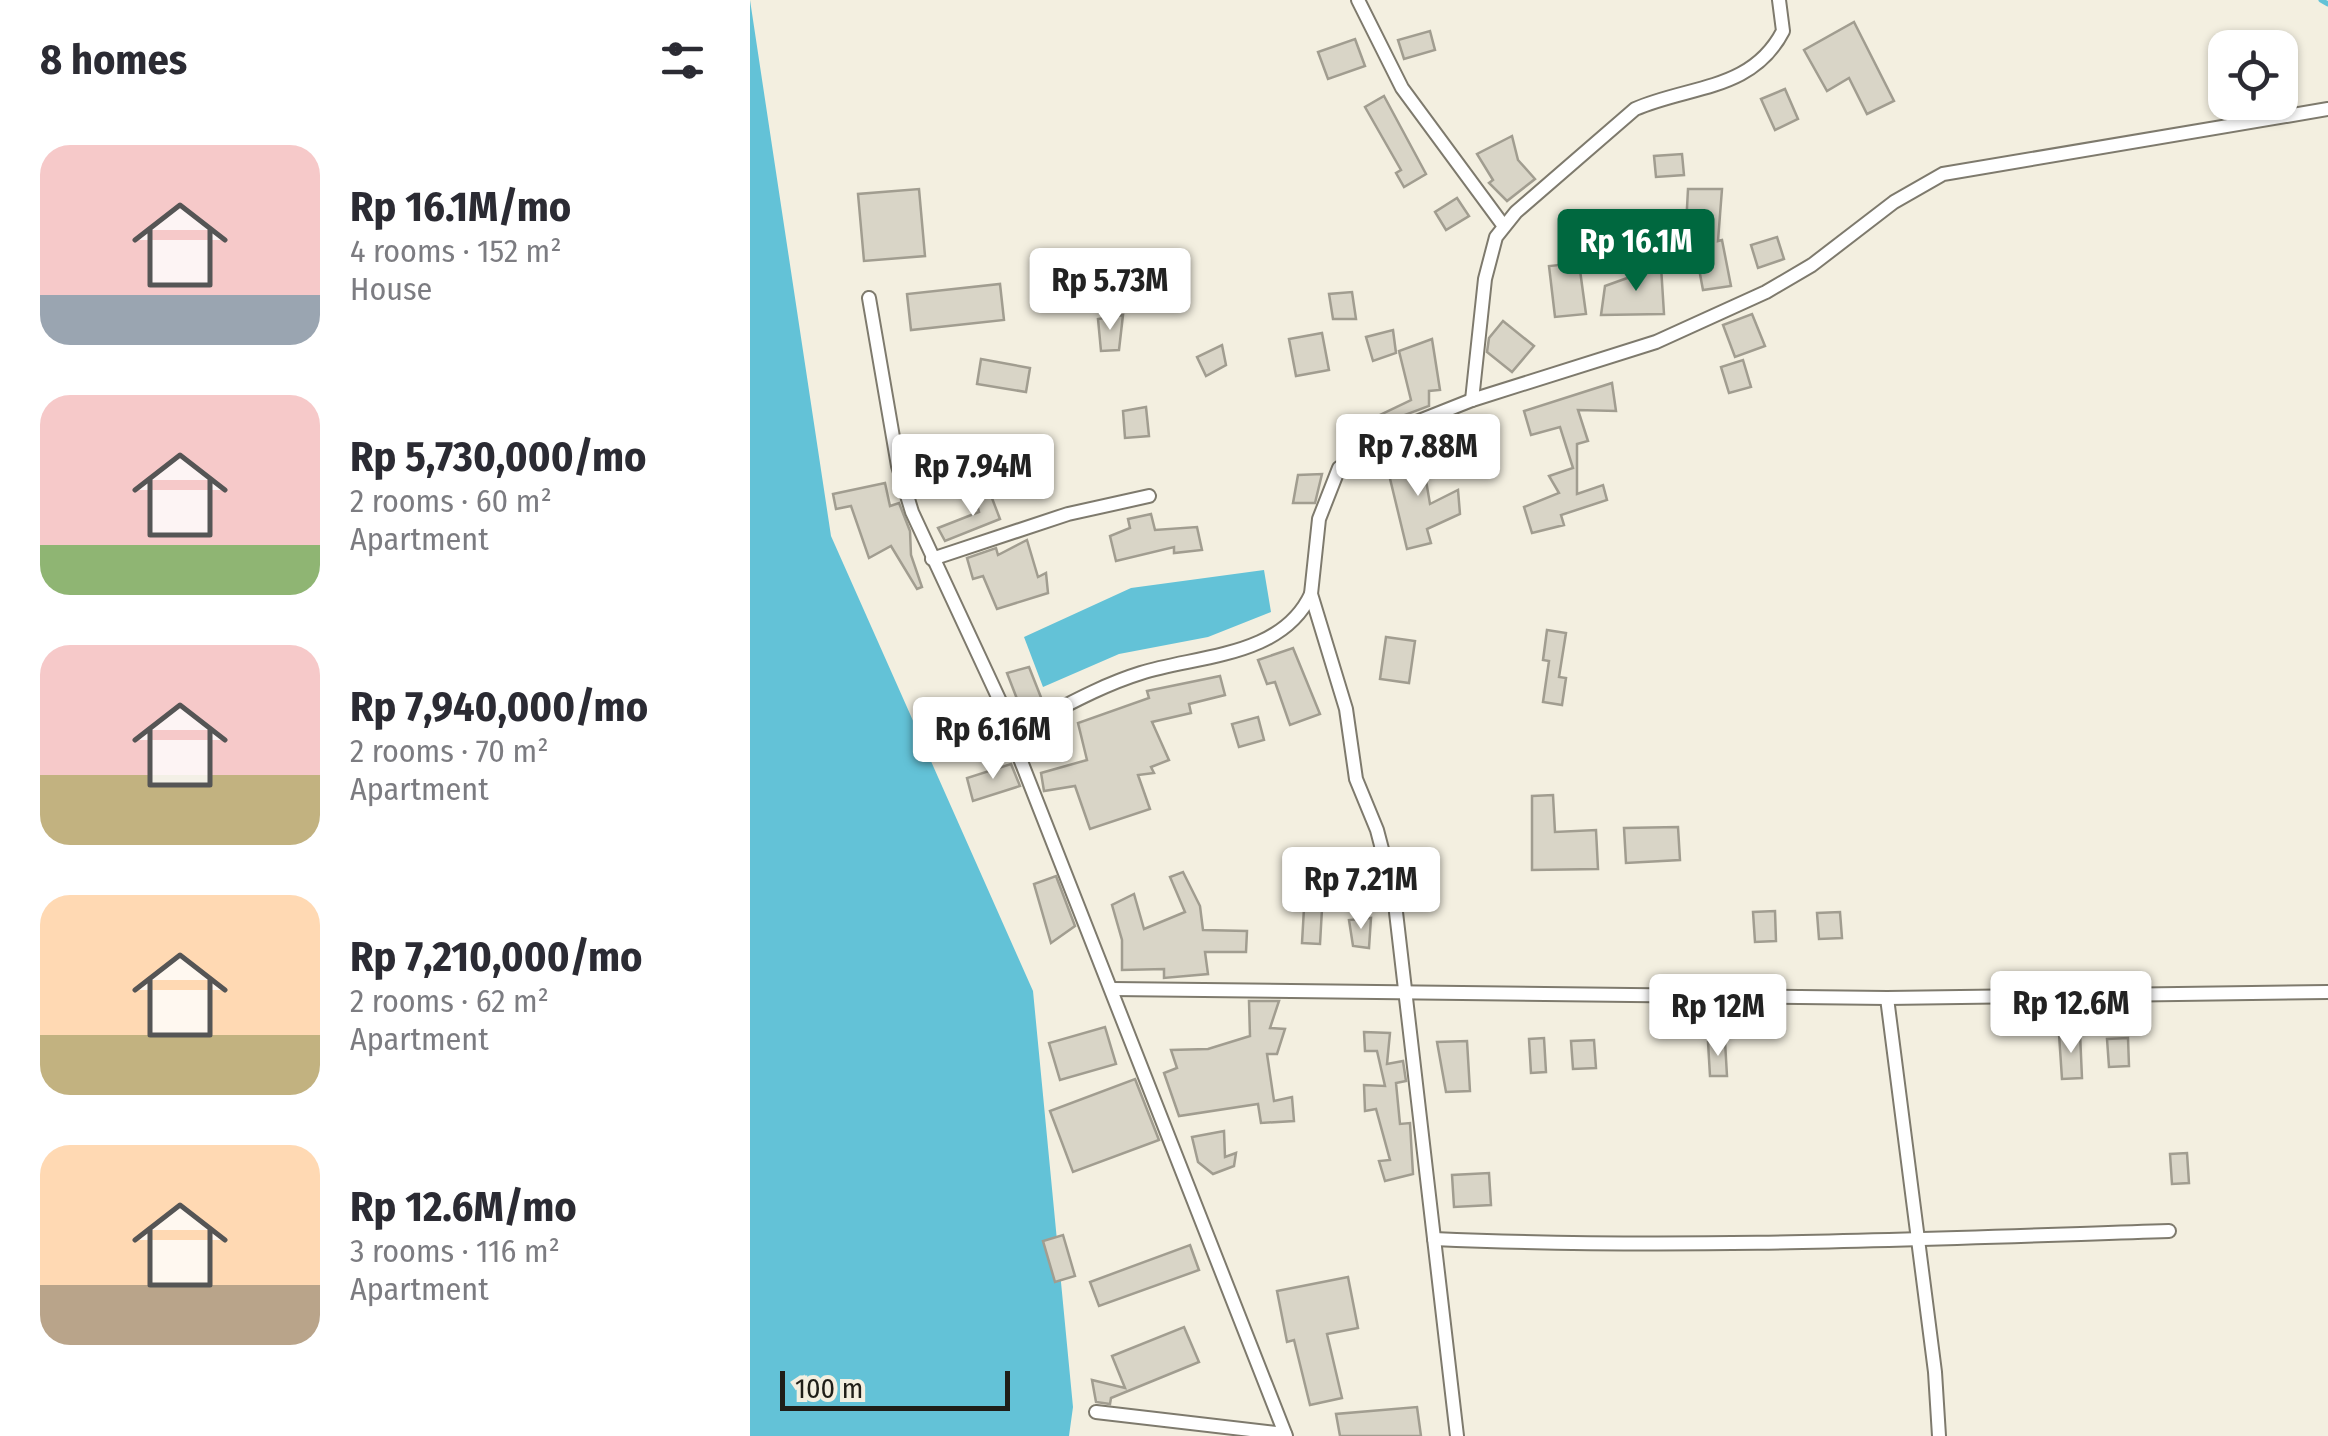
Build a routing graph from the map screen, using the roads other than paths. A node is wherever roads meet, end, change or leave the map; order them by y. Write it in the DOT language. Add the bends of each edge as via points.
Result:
graph roads {
  1 [pos="1358,0"];
  2 [pos="1778,0"];
  3 [pos="2328,109"];
  4 [pos="1503,225"];
  5 [pos="870,298"];
  6 [pos="1472,400"];
  7 [pos="1149,496"];
  8 [pos="932,558"];
  9 [pos="1311,594"];
  10 [pos="1018,740"];
  11 [pos="1112,989"];
  12 [pos="2328,992"];
  13 [pos="1406,994"];
  14 [pos="1887,998"];
  15 [pos="2169,1231"];
  16 [pos="1434,1239"];
  17 [pos="1916,1242"];
  18 [pos="1096,1412"];
  19 [pos="1285,1435"];
  20 [pos="1457,1436"];
  21 [pos="1940,1436"];
  1 -- 4 [label="street" via="1402,88"];
  2 -- 4 [label="street" via="1782,31 1754,68 1730,82 1636,109"];
  3 -- 6 [label="street" via="1943,174 1766,292 1656,342"];
  4 -- 6 [label="street" via="1488,253"];
  5 -- 8 [label="street" via="898,466"];
  6 -- 9 [label="street" via="1389,433 1339,468 1319,520"];
  7 -- 8 [label="street"];
  8 -- 10 [label="street"];
  9 -- 10 [label="street" via="1296,620 1263,639 1096,690 1028,725"];
  9 -- 13 [label="street" via="1346,709 1356,779 1387,862"];
  10 -- 11 [label="street" via="1018,757"];
  11 -- 13 [label="street"];
  11 -- 19 [label="street"];
  12 -- 14 [label="street"];
  13 -- 14 [label="street"];
  13 -- 16 [label="street"];
  14 -- 17 [label="street"];
  15 -- 17 [label="street"];
  16 -- 17 [label="street"];
  16 -- 20 [label="street"];
  17 -- 21 [label="street"];
  18 -- 19 [label="street"];
}
